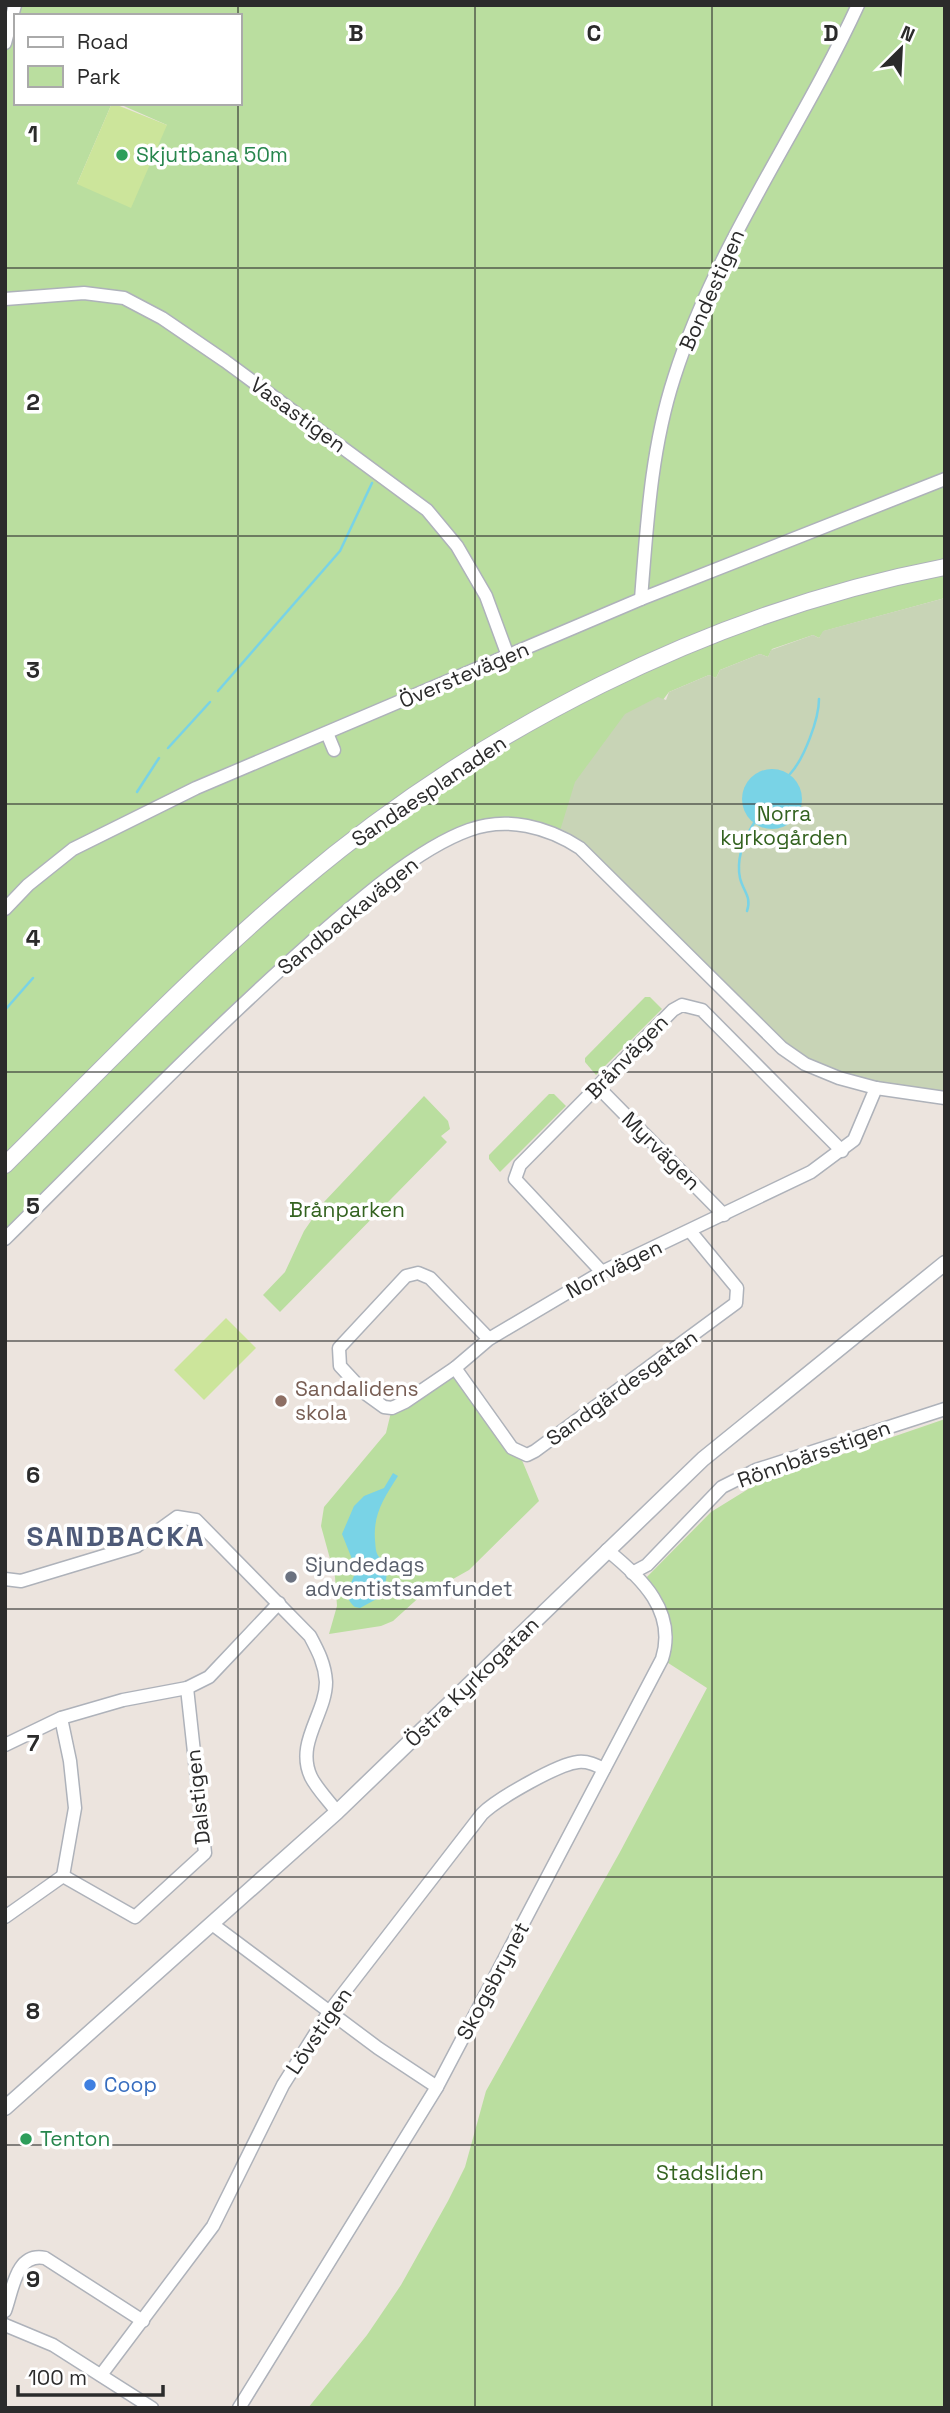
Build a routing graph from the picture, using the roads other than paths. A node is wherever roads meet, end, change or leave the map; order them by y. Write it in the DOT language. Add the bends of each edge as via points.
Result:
graph roads {
  1 [pos="15,5"];
  2 [pos="858,5"];
  3 [pos="5,43"];
  4 [pos="5,299"];
  5 [pos="945,479"];
  6 [pos="945,567"];
  7 [pos="641,598"];
  8 [pos="508,656"];
  9 [pos="327,733"];
  10 [pos="334,750"];
  11 [pos="5,909"];
  12 [pos="598,1087"];
  13 [pos="876,1088"];
  14 [pos="945,1098"];
  15 [pos="842,1151"];
  16 [pos="5,1165"];
  17 [pos="724,1215"];
  18 [pos="690,1231"];
  19 [pos="5,1238"];
  20 [pos="945,1263"];
  21 [pos="602,1272"];
  22 [pos="489,1339"];
  23 [pos="455,1368"];
  24 [pos="945,1409"];
  25 [pos="607,1550"];
  26 [pos="632,1573"];
  27 [pos="5,1580"];
  28 [pos="279,1603"];
  29 [pos="187,1688"];
  30 [pos="61,1718"];
  31 [pos="5,1745"];
  32 [pos="604,1769"];
  33 [pos="337,1812"];
  34 [pos="63,1876"];
  35 [pos="5,1917"];
  36 [pos="212,1924"];
  37 [pos="329,2011"];
  38 [pos="437,2087"];
  39 [pos="5,2108"];
  40 [pos="5,2311"];
  41 [pos="143,2321"];
  42 [pos="5,2325"];
  43 [pos="101,2375"];
  44 [pos="152,2408"];
  45 [pos="239,2408"];
  1 -- 3 [label="street"];
  2 -- 7 [label="street, Bondestigen" via="698,312 660,435 649,492"];
  4 -- 8 [label="street, Vasastigen" via="84,293 124,298 225,361 427,510 457,546 486,596"];
  5 -- 7 [label="street, Överstevägen"];
  6 -- 16 [label="main road, Sandaesplanaden" via="786,609 660,656 566,702 475,757 369,828 297,885"];
  7 -- 8 [label="street, Överstevägen"];
  8 -- 9 [label="street, Överstevägen"];
  9 -- 10 [label="street"];
  9 -- 11 [label="street, Överstevägen" via="196,788 86,842 28,885"];
  12 -- 15 [label="street, Brånvägen" via="673,1010 693,1005"];
  12 -- 17 [label="street, Myrvägen"];
  12 -- 21 [label="street, Brånvägen" via="520,1165 515,1179"];
  13 -- 14 [label="street, Sandbackavägen"];
  13 -- 15 [label="street, Norrvägen" via="861,1128"];
  13 -- 19 [label="street, Sandbackavägen" via="805,1064 782,1048 580,848 559,834 527,826 486,825 413,861 334,922 249,998"];
  15 -- 17 [label="street, Norrvägen" via="811,1172"];
  17 -- 18 [label="street, Norrvägen"];
  18 -- 21 [label="street, Norrvägen"];
  18 -- 23 [label="street, Sandgärdesgatan" via="737,1288 736,1303 535,1451 527,1455 512,1448"];
  20 -- 25 [label="street, Östra Kyrkogatan" via="703,1459"];
  21 -- 22 [label="street, Norrvägen"];
  22 -- 23 [label="street, Norrvägen"];
  22 -- 23 [label="street, Norrvägen" via="430,1278 418,1273 406,1276 343,1340 337,1356 340,1366 366,1394 392,1408"];
  24 -- 26 [label="street, Rönnbärsstigen" via="756,1470 722,1488 647,1565"];
  25 -- 26 [label="street, Skogsbrynet"];
  25 -- 33 [label="street, Östra Kyrkogatan"];
  26 -- 32 [label="street, Skogsbrynet" via="666,1618 667,1644"];
  27 -- 28 [label="street" via="21,1581 137,1546 177,1517 187,1516"];
  28 -- 29 [label="street" via="209,1677"];
  28 -- 33 [label="street" via="310,1636 323,1661 326,1684 307,1753 311,1777"];
  29 -- 30 [label="street"];
  29 -- 34 [label="street, Dalstigen" via="205,1853 135,1917"];
  30 -- 31 [label="street"];
  30 -- 34 [label="street" via="75,1808"];
  32 -- 37 [label="street, Lövstigen" via="591,1763 572,1763 492,1804"];
  32 -- 38 [label="street, Skogsbrynet"];
  33 -- 36 [label="street, Östra Kyrkogatan"];
  34 -- 35 [label="street"];
  36 -- 37 [label="street"];
  36 -- 39 [label="street, Östra Kyrkogatan"];
  37 -- 38 [label="street"];
  37 -- 41 [label="street, Lövstigen" via="283,2085 213,2226"];
  38 -- 45 [label="street, Skogsbrynet"];
  40 -- 41 [label="street" via="21,2264 38,2256"];
  41 -- 43 [label="street, Lövstigen"];
  42 -- 43 [label="street" via="53,2345"];
  43 -- 44 [label="street"];
}
